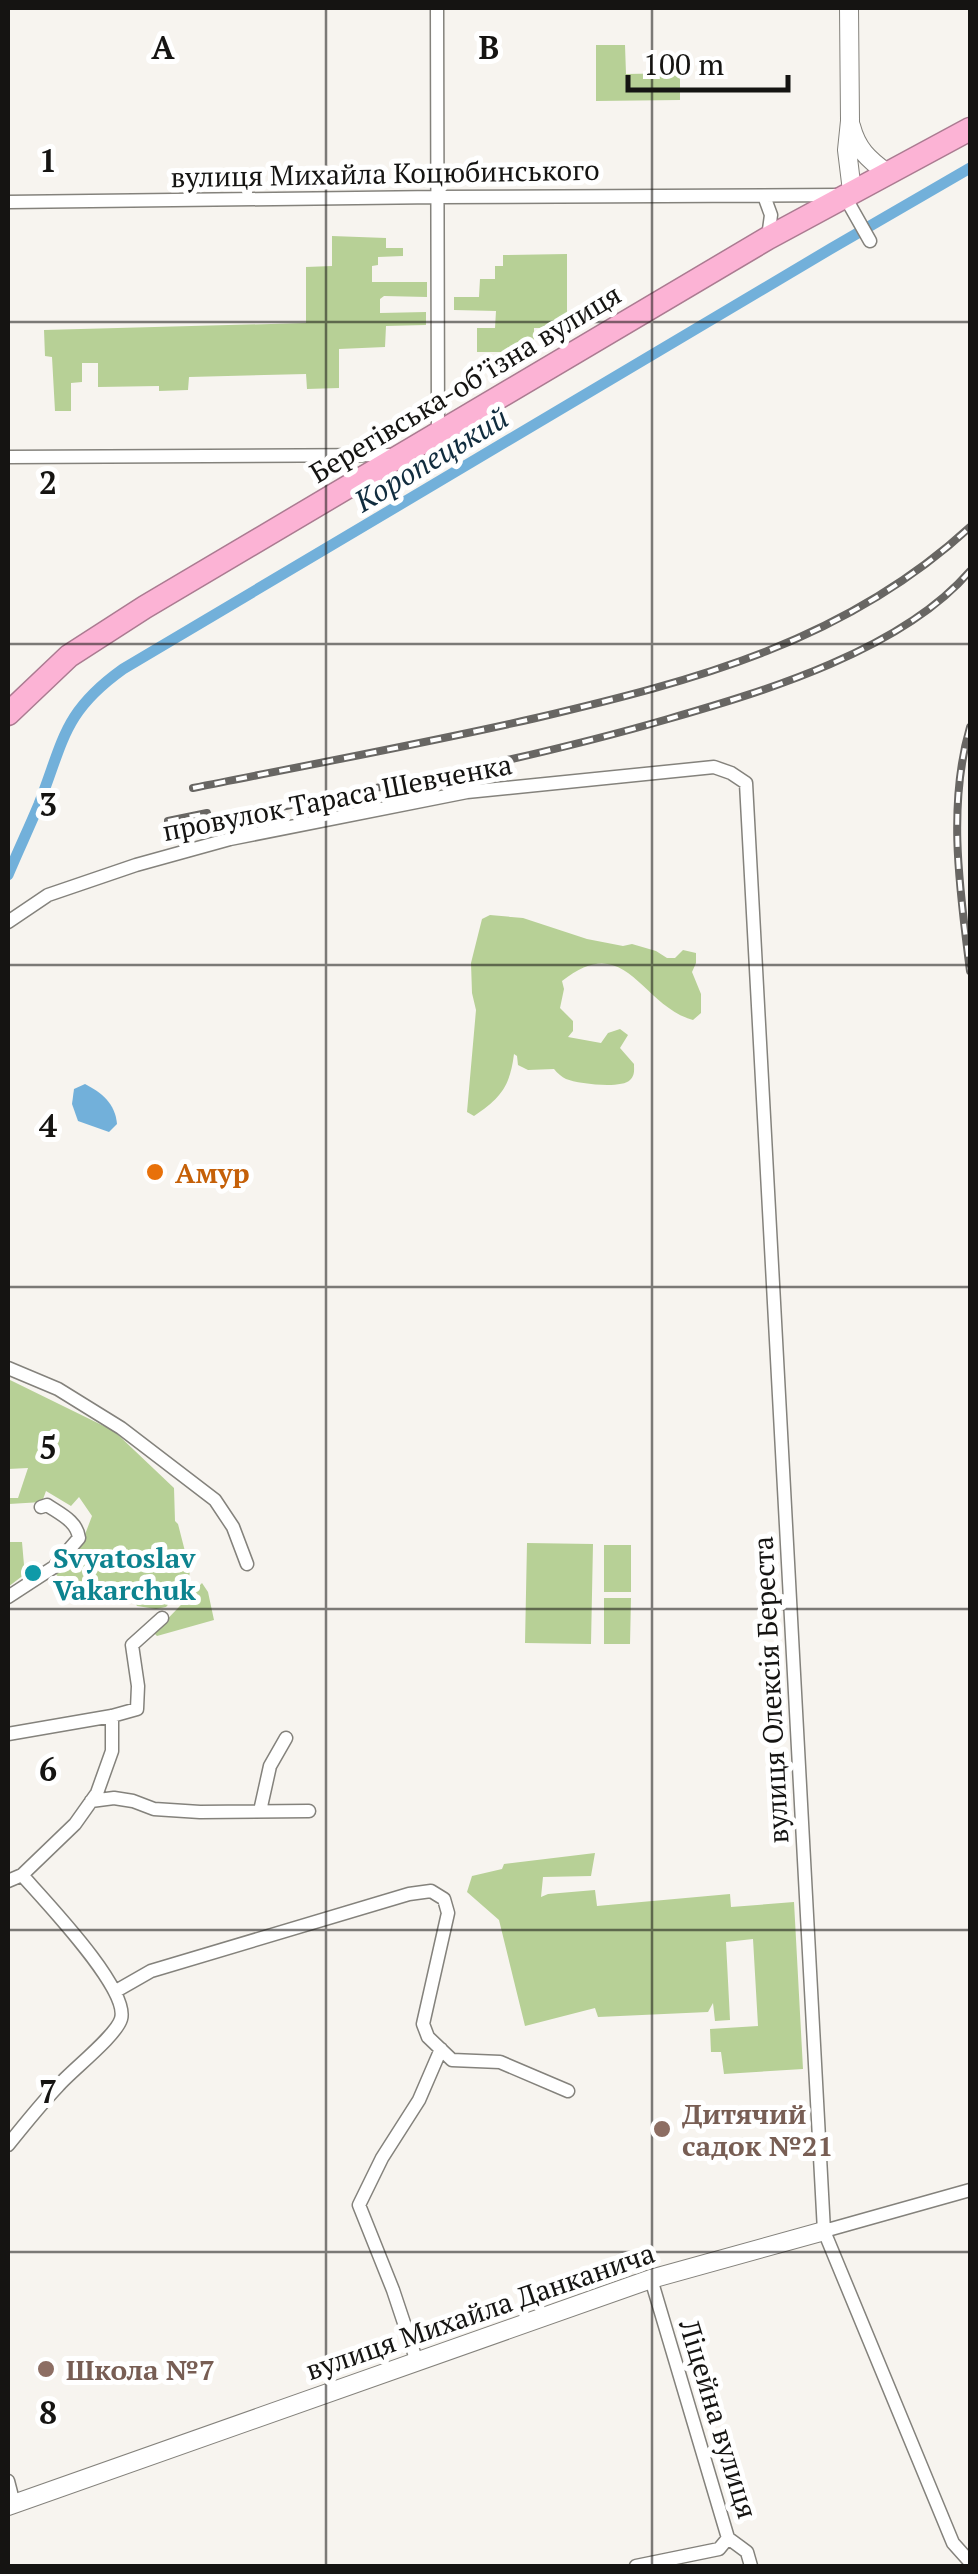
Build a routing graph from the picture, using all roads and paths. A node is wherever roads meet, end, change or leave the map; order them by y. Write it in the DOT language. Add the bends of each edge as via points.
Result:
graph roads {
  1 [pos="437,8"];
  2 [pos="849,8"];
  3 [pos="850,121"];
  4 [pos="970,129"];
  5 [pos="886,172"];
  6 [pos="848,193"];
  7 [pos="764,196"];
  8 [pos="438,197"];
  9 [pos="8,202"];
  10 [pos="768,238"];
  11 [pos="869,239"];
  12 [pos="438,433"];
  13 [pos="403,454"];
  14 [pos="8,456"];
  15 [pos="8,714"];
  16 [pos="746,783"];
  17 [pos="8,922"];
  18 [pos="8,1368"];
  19 [pos="40,1507"];
  20 [pos="247,1564"];
  21 [pos="8,1598"];
  22 [pos="162,1618"];
  23 [pos="112,1716"];
  24 [pos="8,1734"];
  25 [pos="286,1738"];
  26 [pos="92,1800"];
  27 [pos="308,1810"];
  28 [pos="260,1812"];
  29 [pos="22,1875"];
  30 [pos="8,1881"];
  31 [pos="116,1991"];
  32 [pos="441,2049"];
  33 [pos="568,2091"];
  34 [pos="8,2145"];
  35 [pos="970,2190"];
  36 [pos="824,2231"];
  37 [pos="651,2279"];
  38 [pos="417,2362"];
  39 [pos="8,2481"];
  40 [pos="11,2505"];
  41 [pos="728,2538"];
  42 [pos="970,2562"];
  43 [pos="636,2566"];
  44 [pos="752,2566"];
  1 -- 8 [label="street"];
  2 -- 3 [label="street"];
  3 -- 5 [label="street" via="861,151"];
  3 -- 6 [label="street"];
  4 -- 5 [label="highway, Берегівська-обʼїзна вулиця"];
  5 -- 6 [label="highway, Берегівська-обʼїзна вулиця"];
  6 -- 7 [label="street, вулиця Михайла Коцюбинського"];
  6 -- 10 [label="highway, Берегівська-обʼїзна вулиця"];
  6 -- 11 [label="street"];
  7 -- 8 [label="street, вулиця Михайла Коцюбинського"];
  7 -- 10 [label="street" via="771,215"];
  8 -- 9 [label="street, вулиця Михайла Коцюбинського"];
  8 -- 12 [label="street"];
  10 -- 12 [label="highway, Берегівська-обʼїзна вулиця"];
  12 -- 13 [label="highway, Берегівська-обʼїзна вулиця"];
  13 -- 14 [label="street"];
  13 -- 15 [label="highway, Берегівська-обʼїзна вулиця" via="104,632"];
  16 -- 17 [label="street, провулок Тараса Шевченка" via="714,767 467,792 189,849 48,895"];
  16 -- 36 [label="street, вулиця Олексія Береста"];
  18 -- 20 [label="street" via="121,1428 215,1500"];
  19 -- 21 [label="street" via="73,1523 79,1538 54,1567"];
  22 -- 23 [label="street" via="132,1645 138,1709"];
  23 -- 24 [label="street"];
  23 -- 26 [label="street" via="112,1751"];
  25 -- 28 [label="street" via="270,1766"];
  26 -- 28 [label="street"];
  26 -- 29 [label="street"];
  27 -- 28 [label="street"];
  29 -- 30 [label="street"];
  29 -- 31 [label="street"];
  31 -- 32 [label="street" via="151,1971 431,1891 448,1913 423,2024"];
  31 -- 34 [label="street" via="121,2021"];
  32 -- 33 [label="street" via="452,2060 500,2062"];
  32 -- 38 [label="street" via="359,2206"];
  35 -- 36 [label="street, вулиця Михайла Данканича"];
  36 -- 37 [label="street, вулиця Михайла Данканича"];
  36 -- 42 [label="street, вулиця Олексія Береста" via="953,2543"];
  37 -- 38 [label="street, вулиця Михайла Данканича"];
  37 -- 41 [label="street, Ліцейна вулиця"];
  38 -- 40 [label="street, вулиця Михайла Данканича"];
  39 -- 40 [label="street"];
  41 -- 43 [label="street" via="719,2549"];
  41 -- 44 [label="street, Ліцейна вулиця" via="747,2552"];
}
